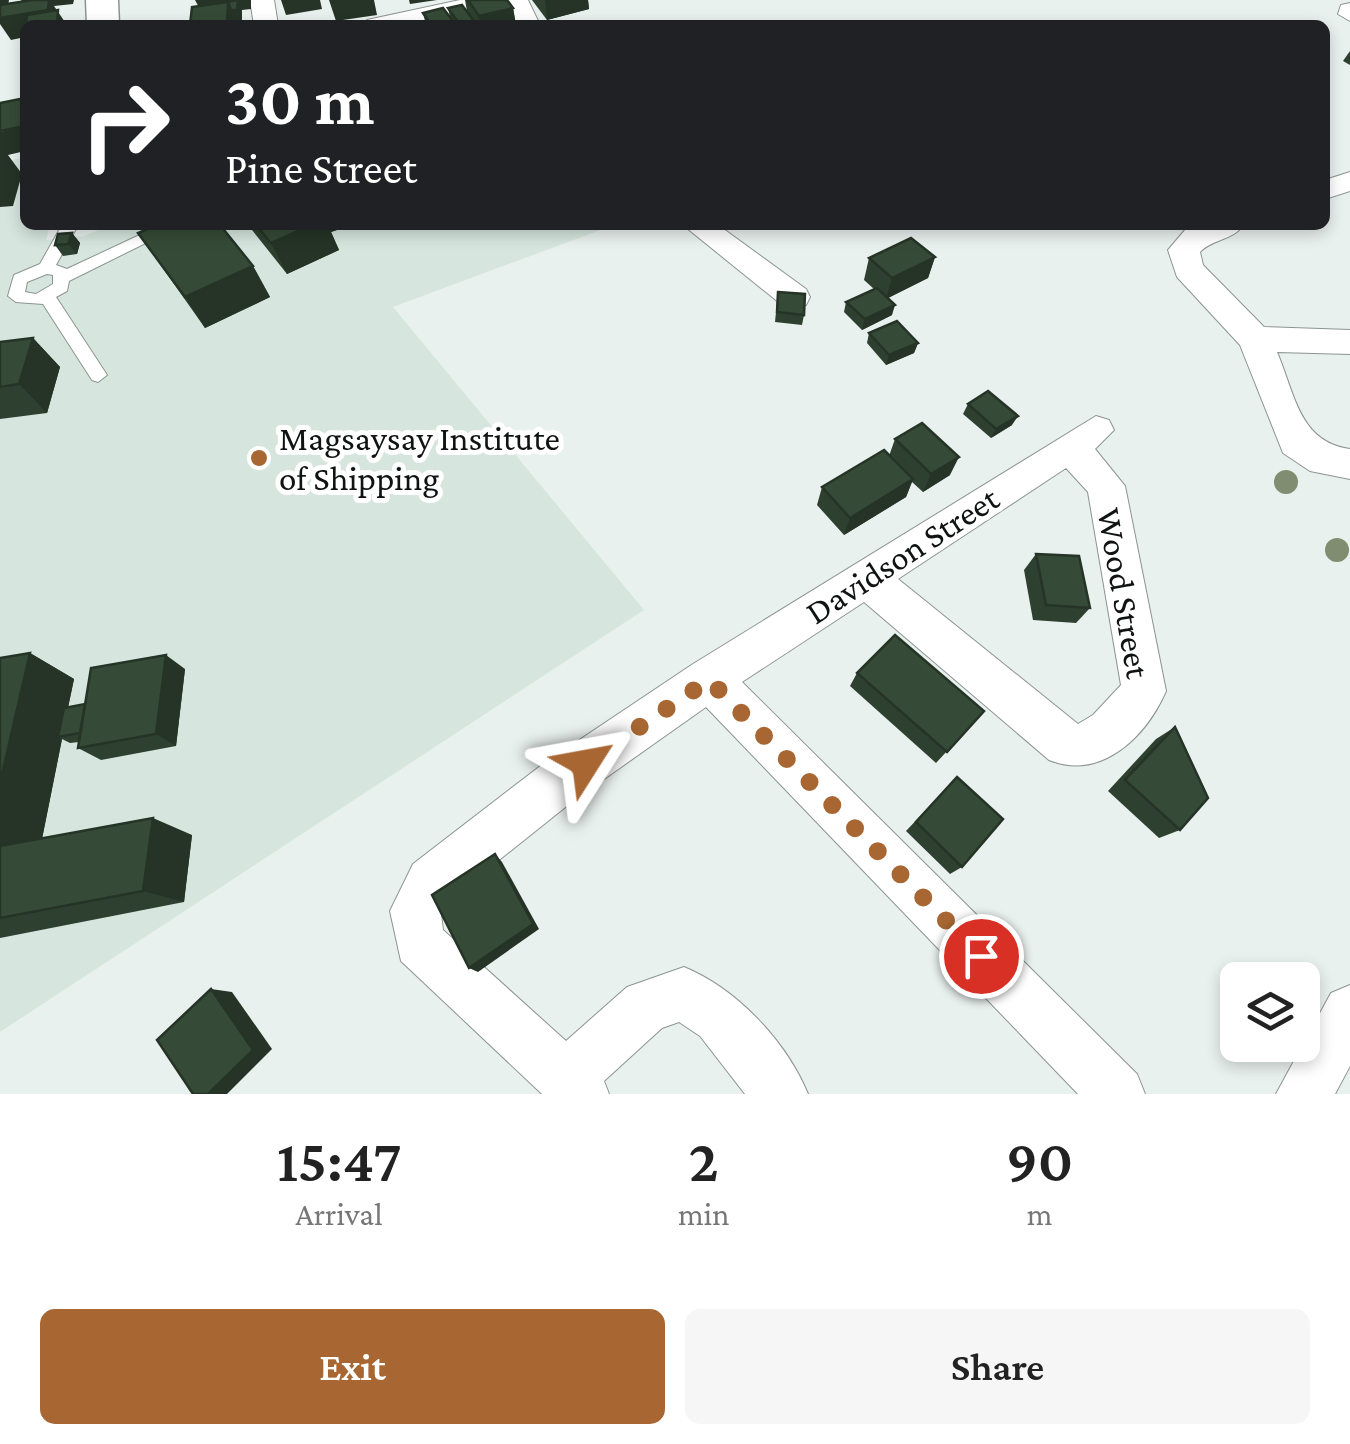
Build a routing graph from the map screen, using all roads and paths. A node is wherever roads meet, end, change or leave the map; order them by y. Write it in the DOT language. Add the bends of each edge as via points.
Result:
graph roads {
  1 [pos="495,0"];
  2 [pos="386,15"];
  3 [pos="67,230"];
  4 [pos="163,230"];
  5 [pos="705,230"];
  6 [pos="1213,230"];
  7 [pos="46,268"];
  8 [pos="64,277"];
  9 [pos="794,296"];
  10 [pos="47,297"];
  11 [pos="1255,339"];
  12 [pos="1350,342"];
  13 [pos="98,374"];
  14 [pos="1083,438"];
  15 [pos="1350,464"];
  16 [pos="866,578"];
  17 [pos="709,680"];
  18 [pos="1350,1012"];
  19 [pos="574,1086"];
  20 [pos="780,1094"];
  21 [pos="1118,1094"];
  22 [pos="1304,1094"];
  1 -- 2 [label="street"];
  3 -- 7 [label="lane"];
  4 -- 8 [label="lane"];
  5 -- 9 [label="street"];
  6 -- 11 [label="street" via="1184,250 1188,269"];
  7 -- 8 [label="lane"];
  7 -- 10 [label="lane" via="20,279 14,290 20,300"];
  8 -- 10 [label="lane"];
  10 -- 13 [label="lane"];
  11 -- 12 [label="street"];
  11 -- 15 [label="street" via="1296,443"];
  14 -- 16 [label="street, Davidson Street"];
  14 -- 16 [label="street, Wood Street" via="1106,486 1144,691 1094,746 1065,744"];
  16 -- 17 [label="street, Davidson Street"];
  17 -- 19 [label="street, Davidson Street" via="556,784 431,882 415,911 419,943"];
  17 -- 21 [label="street"];
  18 -- 22 [label="street"];
  19 -- 20 [label="street" via="646,1006 684,994 718,1017"];
}
